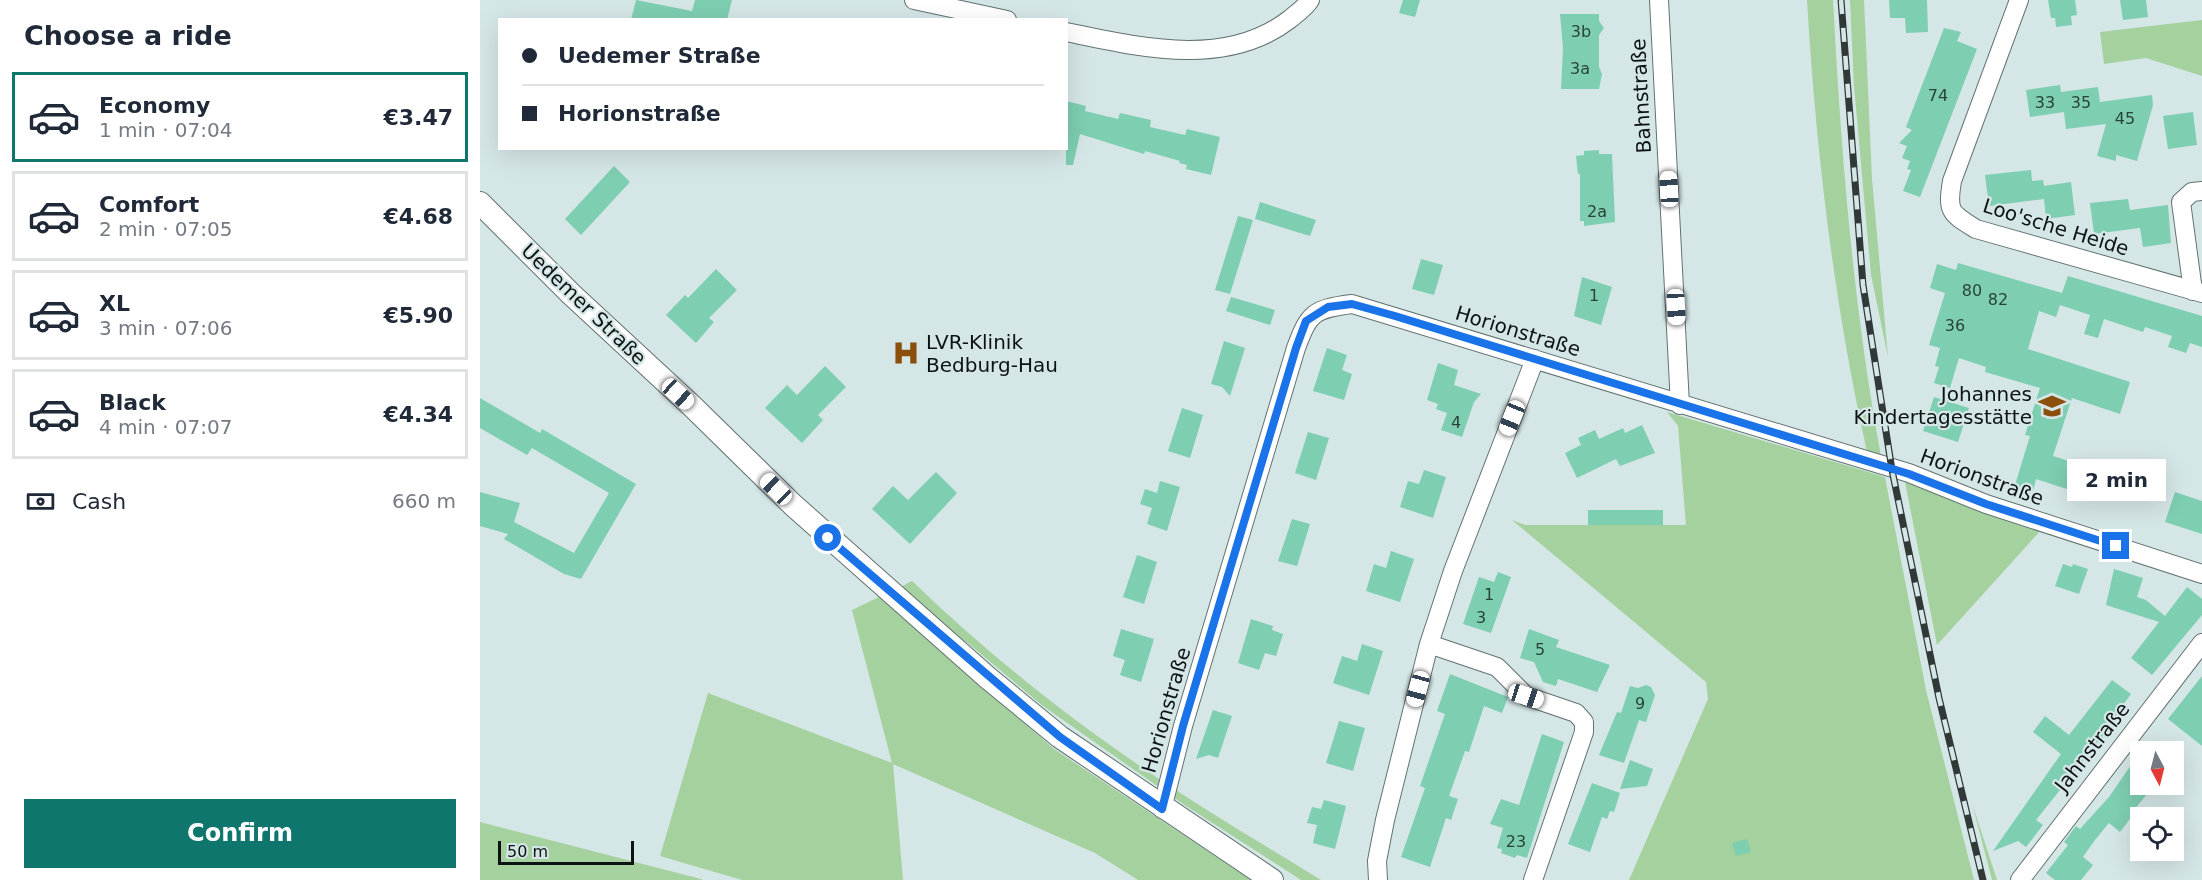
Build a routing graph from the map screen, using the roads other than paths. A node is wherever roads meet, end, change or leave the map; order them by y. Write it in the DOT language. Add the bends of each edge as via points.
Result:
graph roads {
  1 [pos="1311,0"];
  2 [pos="1659,0"];
  3 [pos="2019,0"];
  4 [pos="926,1"];
  5 [pos="998,18"];
  6 [pos="1068,32"];
  7 [pos="2202,191"];
  8 [pos="480,203"];
  9 [pos="2198,292"];
  10 [pos="1535,359"];
  11 [pos="1680,405"];
  12 [pos="2202,574"];
  13 [pos="2202,643"];
  14 [pos="1430,644"];
  15 [pos="1162,809"];
  16 [pos="1272,880"];
  17 [pos="1378,880"];
  18 [pos="1533,880"];
  19 [pos="2020,880"];
  1 -- 6 [label="street" via="1275,30 1245,44 1195,50 1143,48"];
  2 -- 11 [label="street, Bahnstraße"];
  3 -- 9 [label="street, Loo'sche Heide" via="1952,181 1948,203 1954,216 1977,229"];
  4 -- 5 [label="street"];
  7 -- 9 [label="street, Loo'sche Heide" via="2192,192 2181,202"];
  8 -- 15 [label="main road, Uedemer Straße" via="828,538 1060,737"];
  10 -- 11 [label="street, Horionstraße"];
  10 -- 14 [label="street" via="1453,571"];
  10 -- 15 [label="street, Horionstraße" via="1352,304 1328,307 1306,321 1183,726"];
  11 -- 12 [label="street, Horionstraße" via="1909,474 1986,504"];
  13 -- 19 [label="street, Jahnstraße"];
  14 -- 17 [label="street" via="1385,820 1377,861"];
  14 -- 18 [label="street" via="1497,667 1526,696 1576,713 1584,722 1584,732"];
  15 -- 16 [label="main road, Uedemer Straße"];
}
